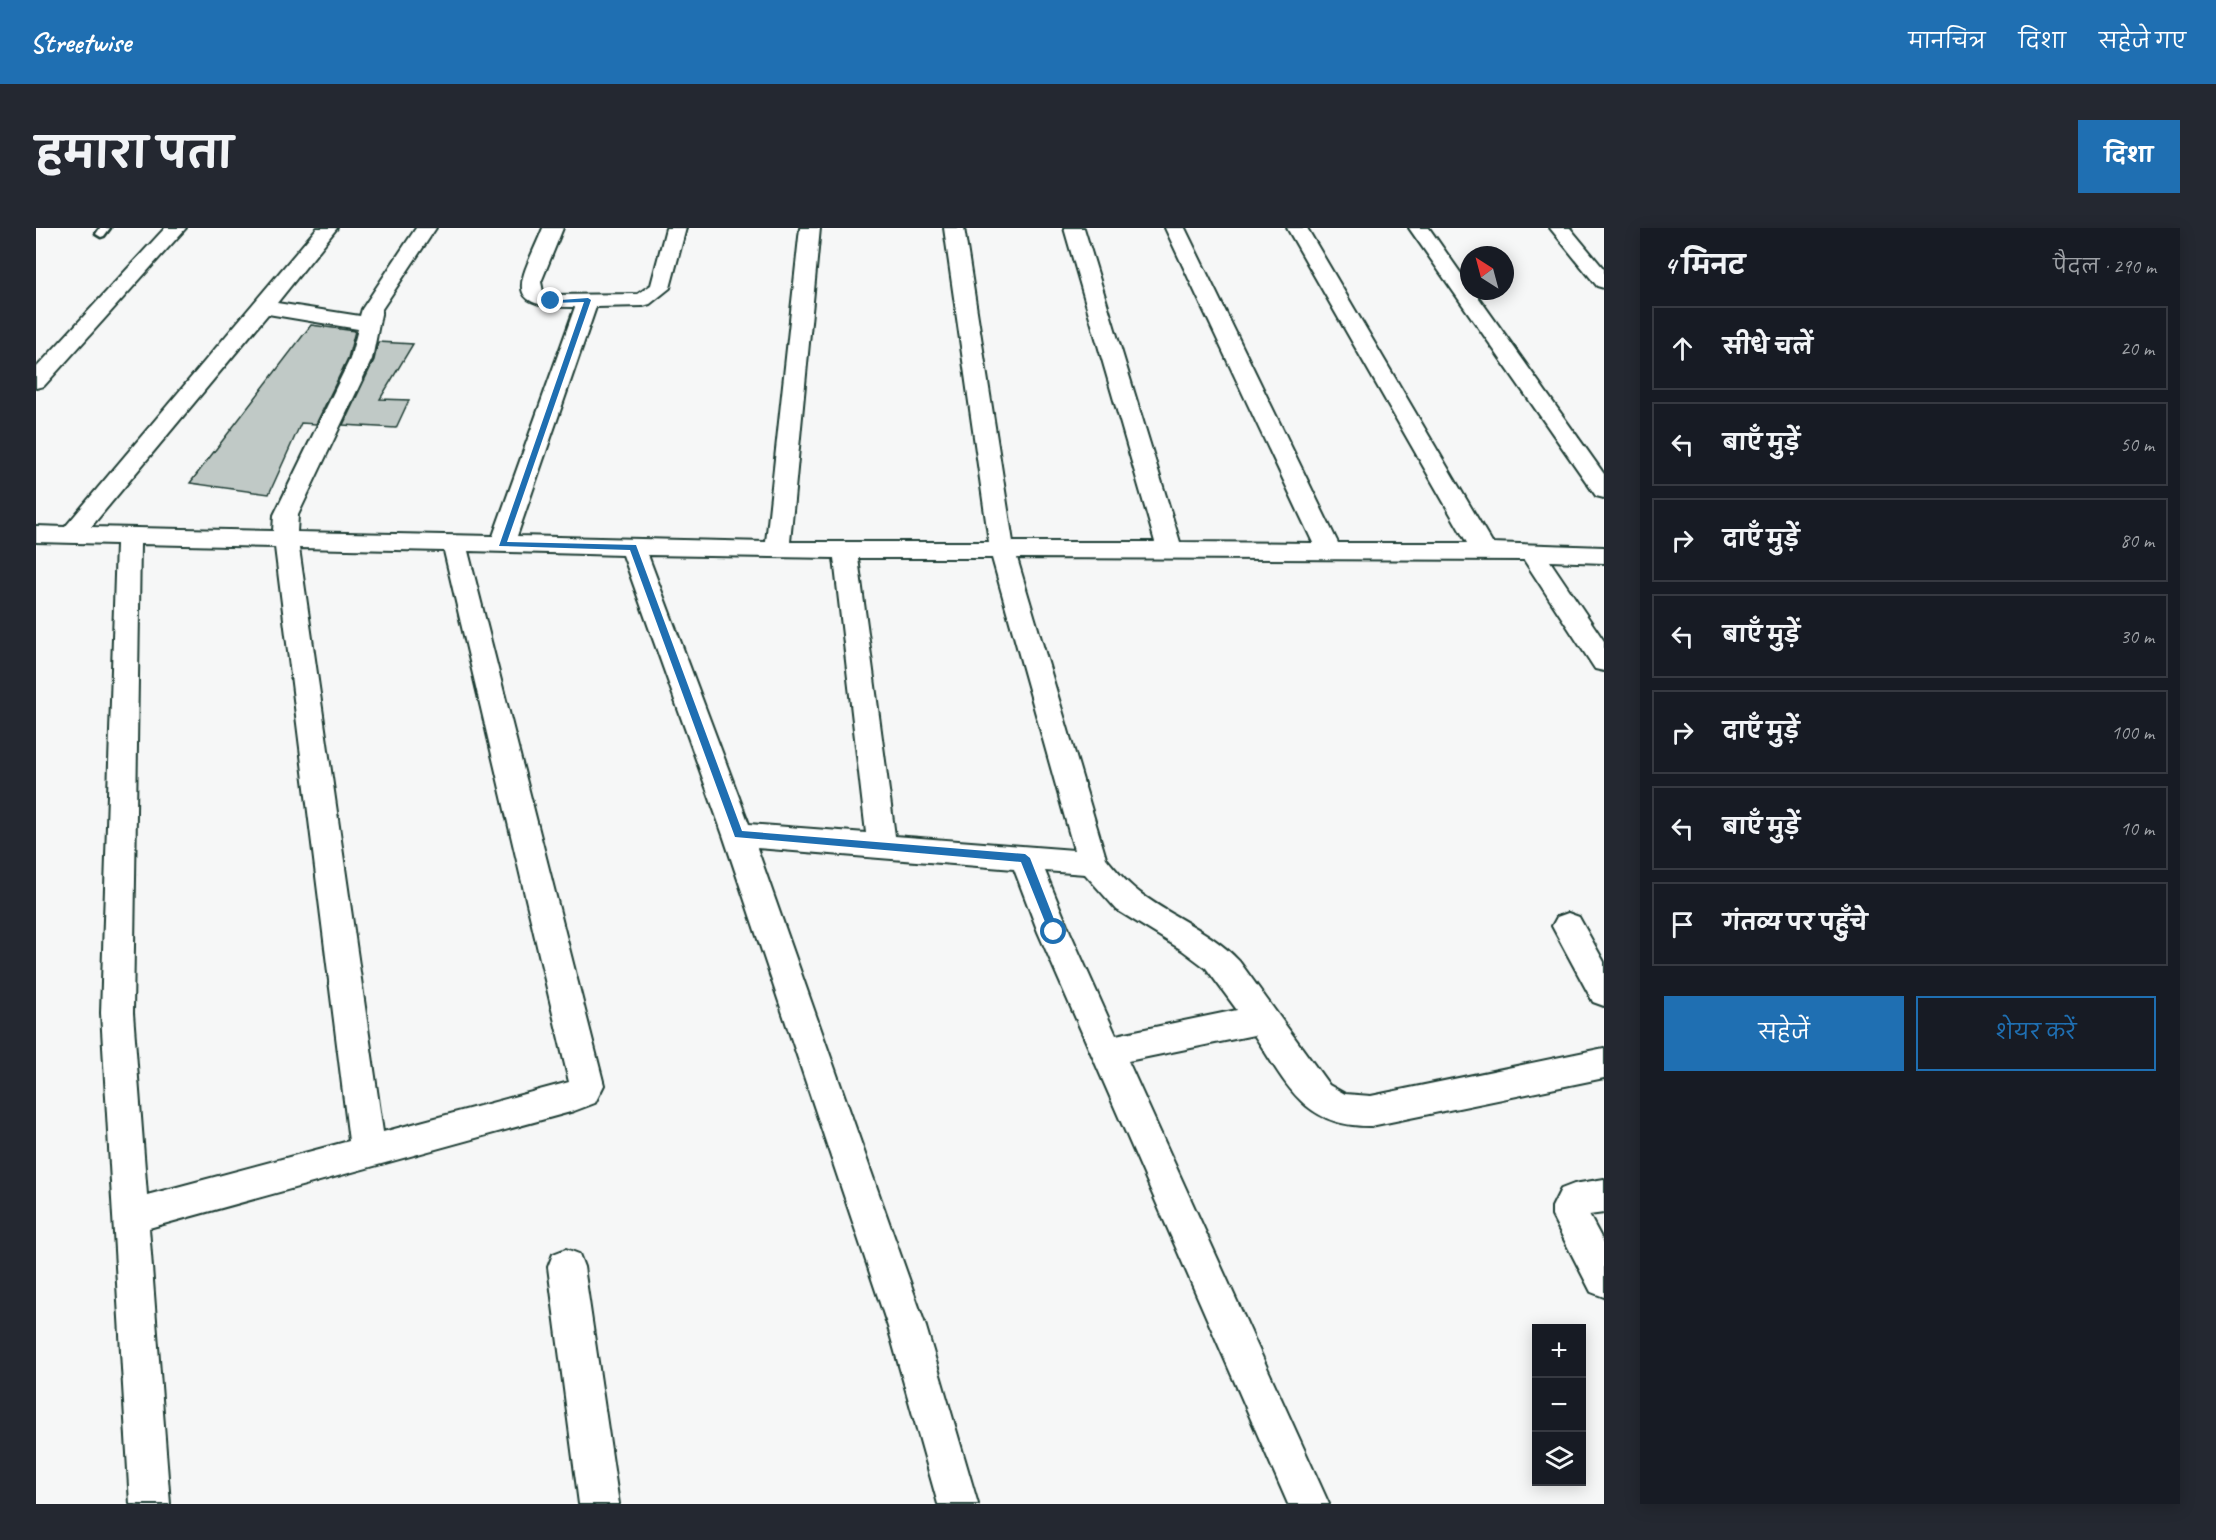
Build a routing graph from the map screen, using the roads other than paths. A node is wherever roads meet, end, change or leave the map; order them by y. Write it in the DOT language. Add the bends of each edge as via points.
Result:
graph roads {
  1 [pos="176,228"];
  2 [pos="327,228"];
  3 [pos="426,228"];
  4 [pos="553,228"];
  5 [pos="676,228"];
  6 [pos="810,228"];
  7 [pos="954,228"];
  8 [pos="1074,228"];
  9 [pos="1175,228"];
  10 [pos="1298,228"];
  11 [pos="1419,228"];
  12 [pos="1560,228"];
  13 [pos="1604,282"];
  14 [pos="588,300"];
  15 [pos="264,307"];
  16 [pos="368,324"];
  17 [pos="36,381"];
  18 [pos="1604,491"];
  19 [pos="36,534"];
  20 [pos="72,534"];
  21 [pos="128,535"];
  22 [pos="287,539"];
  23 [pos="454,543"];
  24 [pos="502,544"];
  25 [pos="633,547"];
  26 [pos="777,550"];
  27 [pos="844,550"];
  28 [pos="1002,550"];
  29 [pos="1170,550"];
  30 [pos="1329,550"];
  31 [pos="1484,551"];
  32 [pos="1532,552"];
  33 [pos="1604,555"];
  34 [pos="1604,662"];
  35 [pos="738,835"];
  36 [pos="882,847"];
  37 [pos="1025,858"];
  38 [pos="1093,863"];
  39 [pos="1568,926"];
  40 [pos="1604,992"];
  41 [pos="1261,1019"];
  42 [pos="1107,1051"];
  43 [pos="1604,1063"];
  44 [pos="368,1151"];
  45 [pos="1604,1196"];
  46 [pos="131,1216"];
  47 [pos="566,1267"];
  48 [pos="1604,1279"];
  49 [pos="150,1504"];
  50 [pos="599,1504"];
  51 [pos="958,1504"];
  52 [pos="1309,1504"];
  1 -- 17 [label="street"];
  2 -- 15 [label="street"];
  3 -- 16 [label="street" via="372,309"];
  4 -- 14 [label="street" via="531,282 534,296 551,301"];
  5 -- 14 [label="street" via="660,288 654,295 644,300"];
  6 -- 26 [label="street"];
  7 -- 28 [label="street"];
  8 -- 29 [label="street"];
  9 -- 30 [label="street"];
  10 -- 31 [label="street"];
  11 -- 18 [label="street"];
  12 -- 13 [label="street"];
  14 -- 24 [label="street"];
  15 -- 16 [label="street"];
  15 -- 20 [label="street"];
  16 -- 22 [label="street" via="368,342 361,359 286,515"];
  19 -- 20 [label="street"];
  20 -- 21 [label="street"];
  21 -- 22 [label="street"];
  21 -- 46 [label="street" via="117,1013"];
  22 -- 23 [label="street"];
  22 -- 44 [label="street"];
  23 -- 24 [label="street"];
  23 -- 44 [label="street" via="587,1085 583,1092 574,1095"];
  24 -- 25 [label="street"];
  25 -- 26 [label="street"];
  25 -- 35 [label="street"];
  26 -- 27 [label="street"];
  27 -- 28 [label="street"];
  27 -- 36 [label="street"];
  28 -- 29 [label="street"];
  28 -- 38 [label="street"];
  29 -- 30 [label="street"];
  30 -- 31 [label="street"];
  31 -- 32 [label="street"];
  32 -- 33 [label="street"];
  32 -- 34 [label="street"];
  35 -- 36 [label="street"];
  35 -- 51 [label="street" via="907,1326"];
  36 -- 37 [label="street"];
  37 -- 38 [label="street"];
  37 -- 42 [label="street"];
  38 -- 41 [label="street" via="1128,901 1216,956"];
  39 -- 40 [label="street"];
  41 -- 42 [label="street"];
  41 -- 43 [label="street" via="1316,1095 1333,1107 1350,1111 1371,1111"];
  42 -- 52 [label="street"];
  44 -- 46 [label="street"];
  45 -- 48 [label="street" via="1574,1201 1570,1216"];
  46 -- 49 [label="street"];
  47 -- 50 [label="street"];
}
